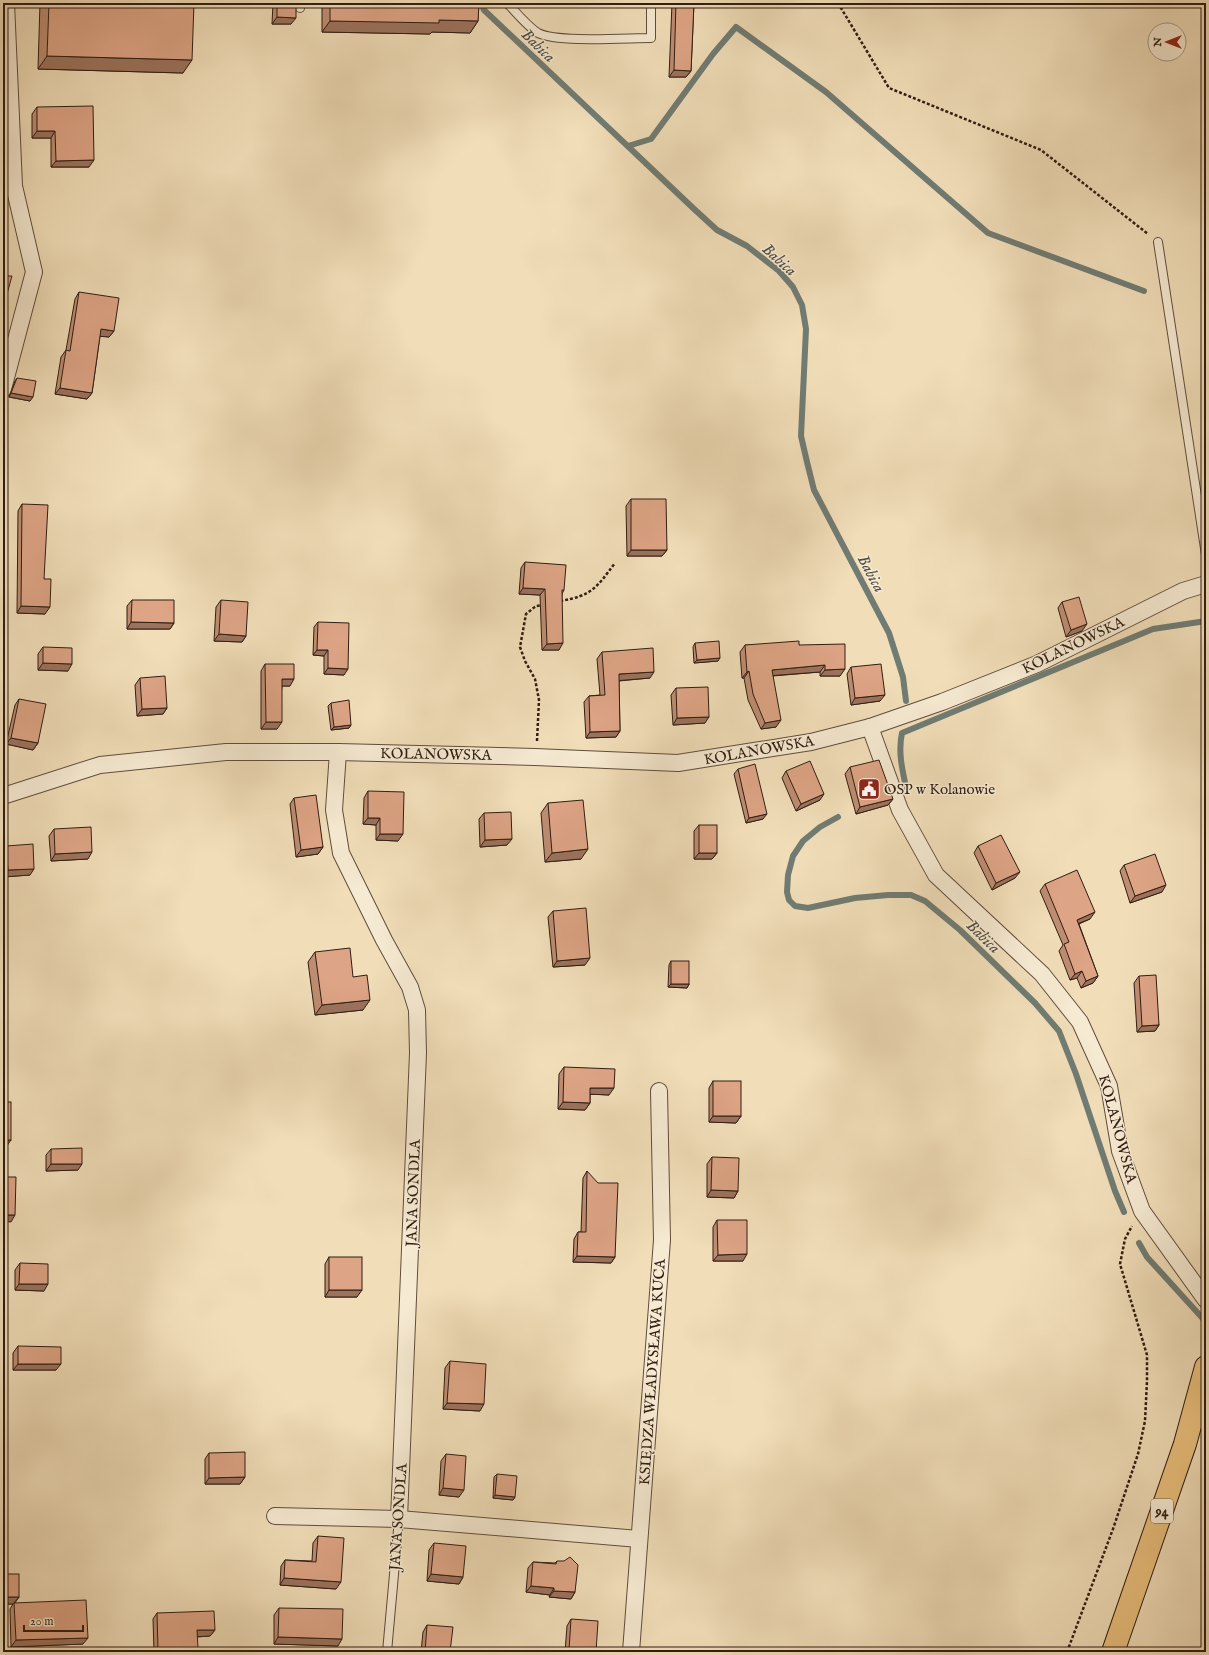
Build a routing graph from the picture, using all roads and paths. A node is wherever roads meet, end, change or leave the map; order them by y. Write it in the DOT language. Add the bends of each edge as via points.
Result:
graph roads {
  1 [pos="6,3"];
  2 [pos="507,3"];
  3 [pos="651,3"];
  4 [pos="838,3"];
  5 [pos="1158,242"];
  6 [pos="3,389"];
  7 [pos="1206,555"];
  8 [pos="615,563"];
  9 [pos="1206,584"];
  10 [pos="557,602"];
  11 [pos="551,603"];
  12 [pos="870,727"];
  13 [pos="338,752"];
  14 [pos="535,757"];
  15 [pos="3,796"];
  16 [pos="659,1091"];
  17 [pos="1142,1211"];
  18 [pos="1206,1300"];
  19 [pos="1206,1367"];
  20 [pos="275,1516"];
  21 [pos="399,1519"];
  22 [pos="639,1539"];
  23 [pos="387,1652"];
  24 [pos="631,1652"];
  25 [pos="1067,1652"];
  26 [pos="1113,1652"];
  1 -- 6 [label="street" via="14,186 34,272"];
  2 -- 3 [label="lane" via="538,32 558,38 615,39 651,38"];
  4 -- 5 [label="path" via="888,88 1041,150"];
  5 -- 7 [label="lane"];
  8 -- 10 [label="path" via="594,590 575,599"];
  9 -- 12 [label="street, KOLANOWSKA" via="1183,591 1037,664 942,702"];
  11 -- 14 [label="path" via="536,606 526,614 520,647 535,679 539,700"];
  12 -- 14 [label="street, KOLANOWSKA" via="811,742 678,763"];
  12 -- 17 [label="street, KOLANOWSKA" via="900,810 936,875 1042,974 1080,1022 1109,1086 1120,1151"];
  13 -- 14 [label="street, KOLANOWSKA"];
  13 -- 15 [label="street, KOLANOWSKA" via="226,752 100,765"];
  13 -- 21 [label="street, JANA SONDLA" via="334,810 341,853 410,987 417,1010 418,1053"];
  16 -- 22 [label="street, KSIĘDZA WŁADYSŁAWA KUCA" via="662,1240"];
  17 -- 18 [label="street, KOLANOWSKA"];
  17 -- 25 [label="path" via="1125,1239 1120,1264 1147,1355 1148,1381 1144,1421 1138,1454"];
  19 -- 26 [label="main road, 94" via="1185,1444"];
  20 -- 21 [label="street"];
  21 -- 22 [label="street"];
  21 -- 23 [label="lane, JANA SONDLA"];
  22 -- 24 [label="street, KSIĘDZA WŁADYSŁAWA KUCA"];
}
